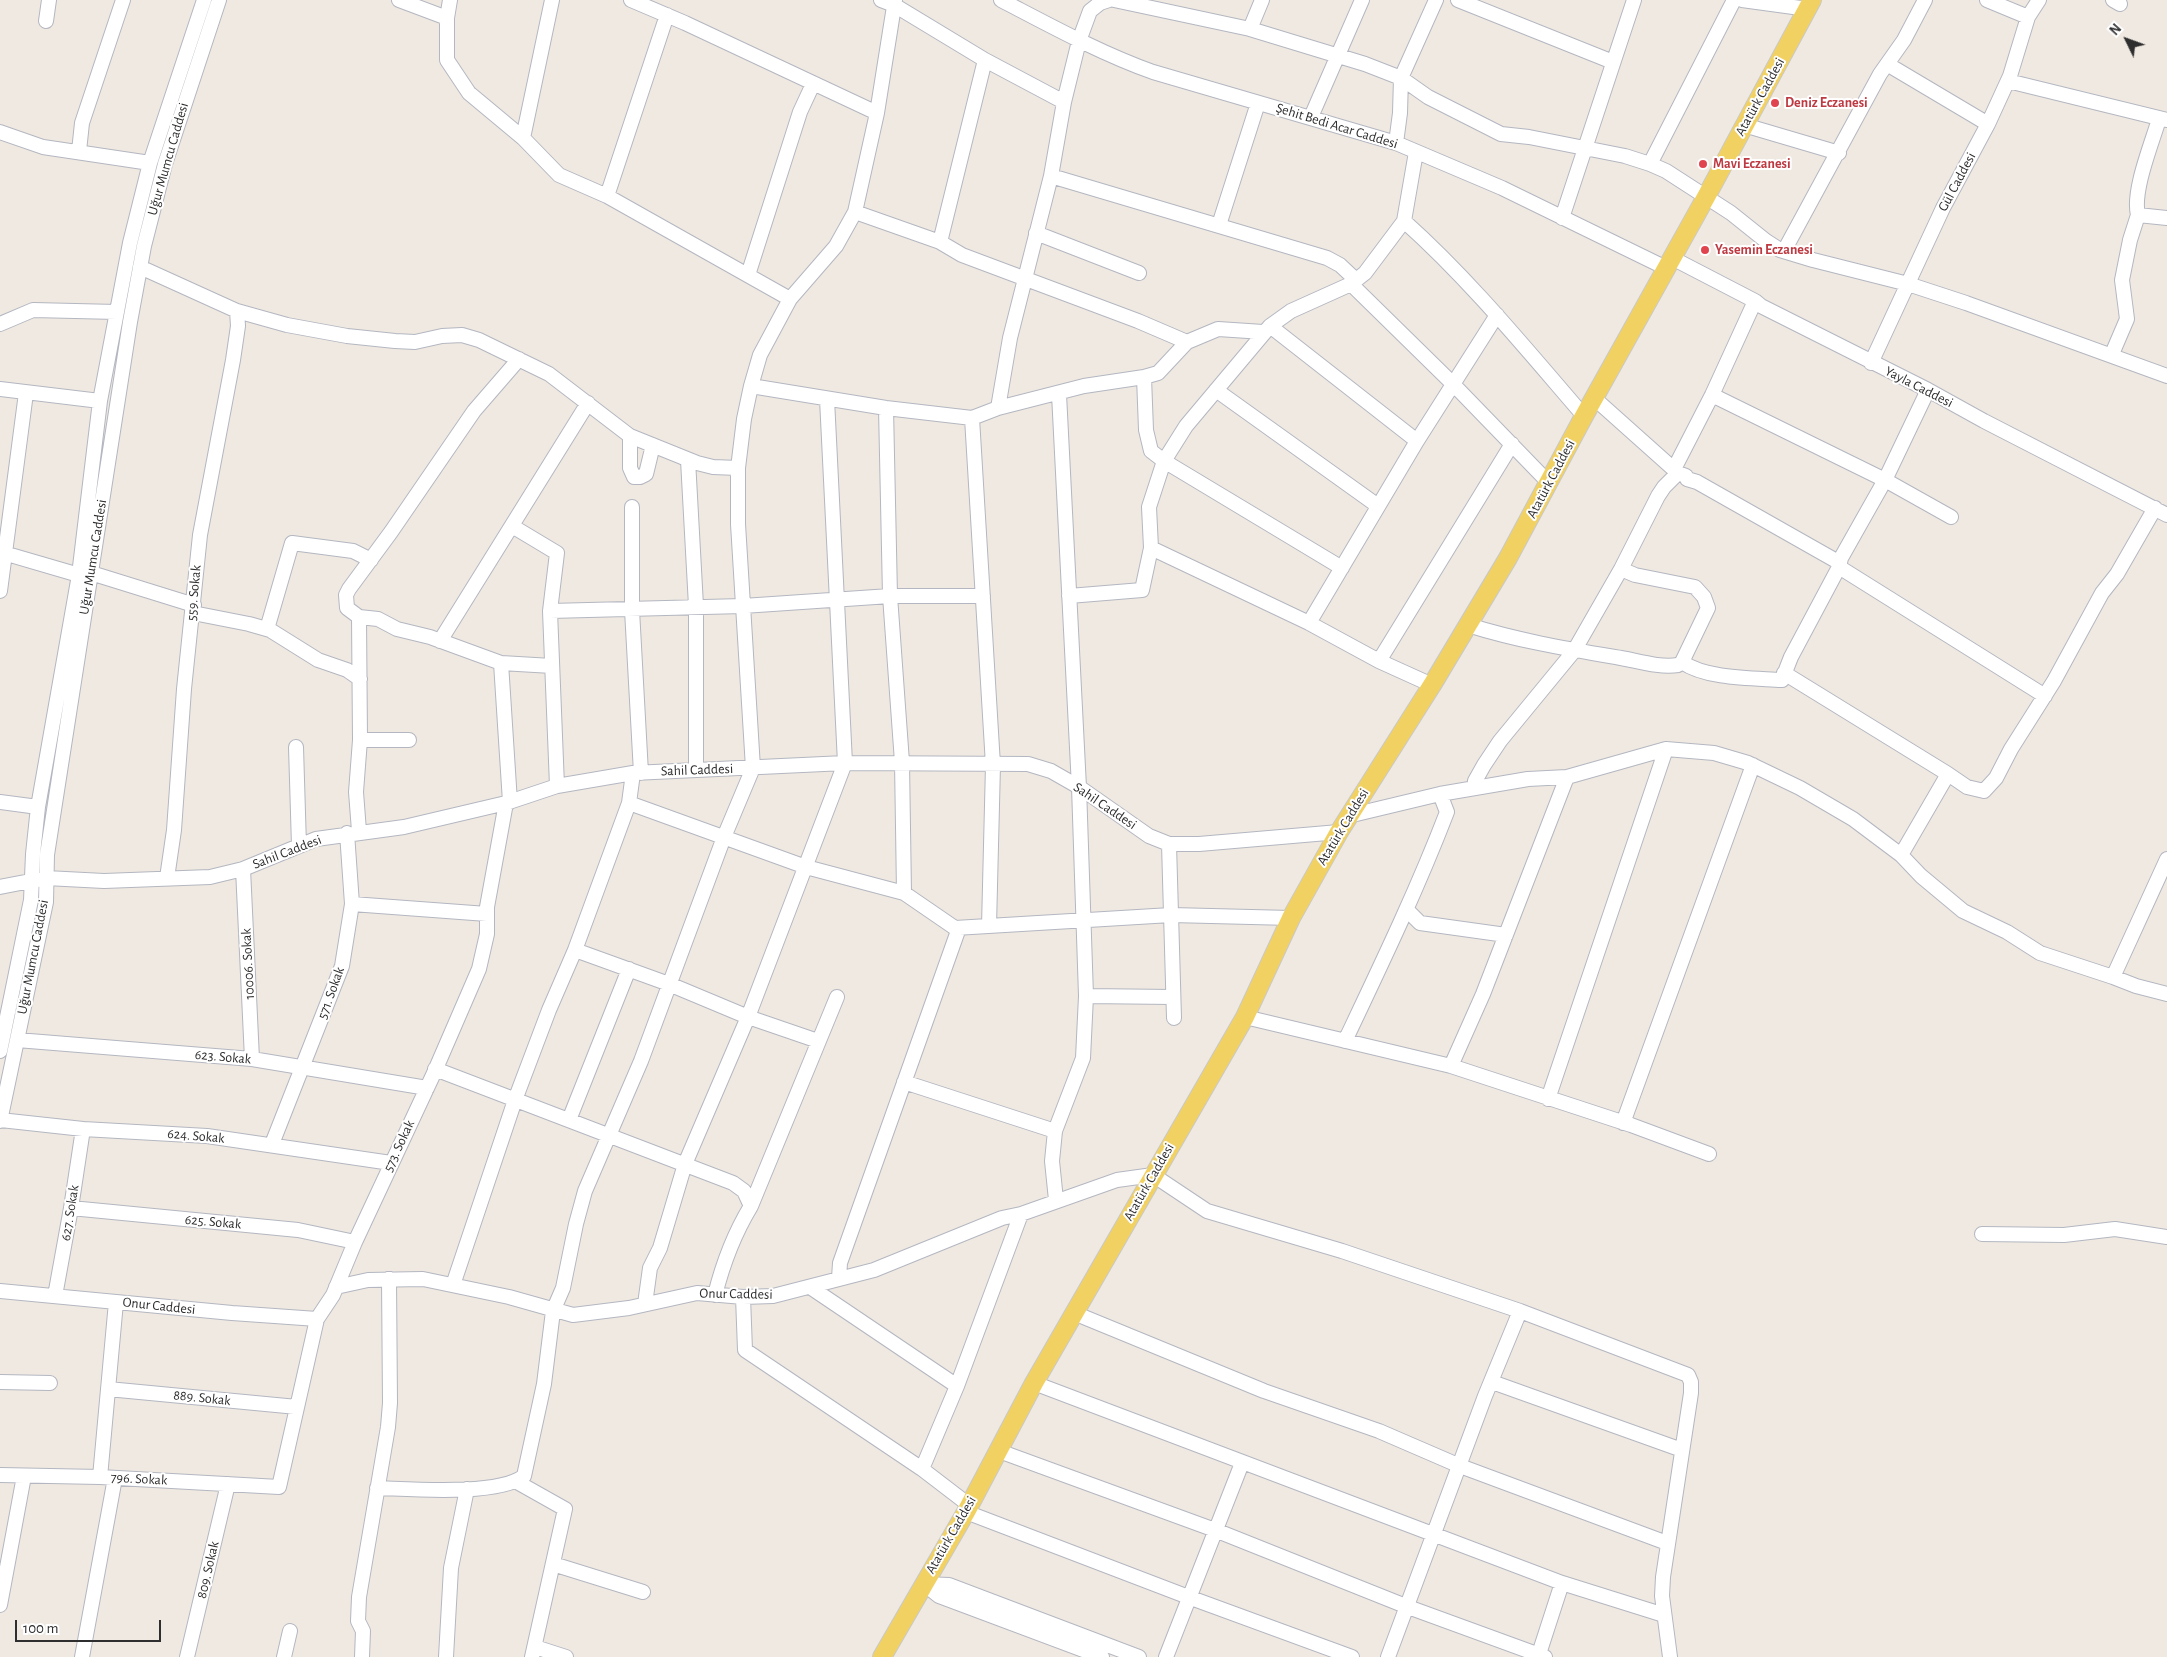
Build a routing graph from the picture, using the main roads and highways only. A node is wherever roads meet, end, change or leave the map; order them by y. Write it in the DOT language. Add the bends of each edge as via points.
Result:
graph roads {
  1 [pos="1810,4"];
  2 [pos="882,1657"];
  1 -- 2 [label="main road, Atatürk Caddesi" via="1508,558 1348,816 1291,918 1245,1017 1034,1383 968,1508"];
}
